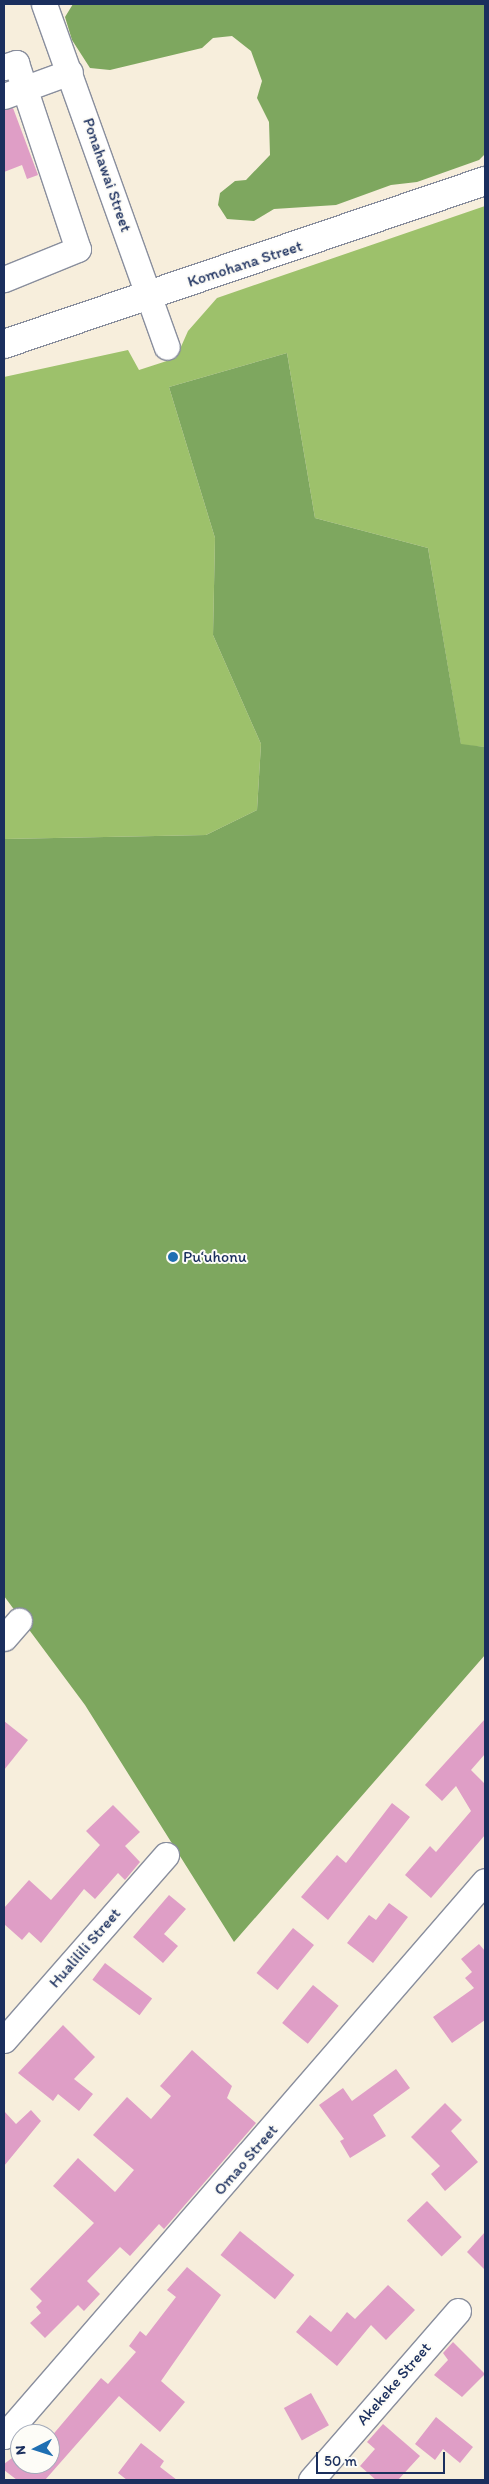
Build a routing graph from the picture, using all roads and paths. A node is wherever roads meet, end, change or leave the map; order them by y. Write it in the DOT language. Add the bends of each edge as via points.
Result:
graph roads {
  1 [pos="44,4"];
  2 [pos="4,67"];
  3 [pos="70,72"];
  4 [pos="14,92"];
  5 [pos="485,182"];
  6 [pos="4,279"];
  7 [pos="150,295"];
  8 [pos="4,344"];
  9 [pos="167,347"];
  10 [pos="166,1855"];
  11 [pos="485,1881"];
  12 [pos="4,2040"];
  13 [pos="458,2311"];
  14 [pos="4,2436"];
  15 [pos="311,2480"];
  1 -- 3 [label="street, Ponahawai Street"];
  2 -- 4 [label="street" via="16,63"];
  3 -- 4 [label="street"];
  3 -- 7 [label="street, Ponahawai Street"];
  4 -- 6 [label="street" via="78,249"];
  5 -- 7 [label="main road, Komohana Street"];
  7 -- 8 [label="main road, Komohana Street"];
  7 -- 9 [label="street, Ponahawai Street"];
  10 -- 12 [label="street, Hualilili Street"];
  11 -- 14 [label="street, Omao Street"];
  13 -- 15 [label="street, Akekeke Street"];
}
